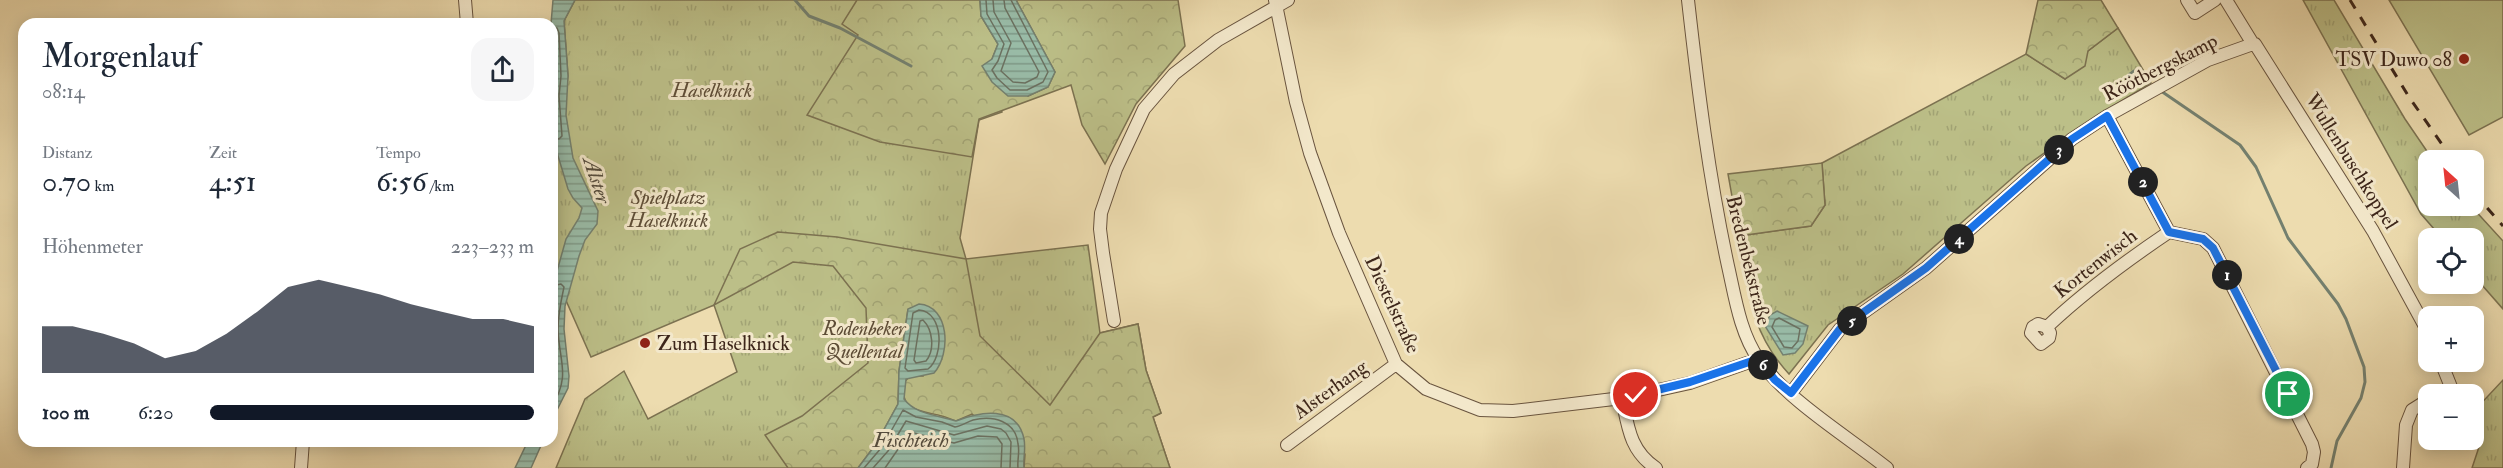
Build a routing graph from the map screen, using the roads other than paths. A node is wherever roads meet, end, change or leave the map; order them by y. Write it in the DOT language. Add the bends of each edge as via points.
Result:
graph roads {
  1 [pos="465,0"];
  2 [pos="1288,0"];
  3 [pos="1688,0"];
  4 [pos="2187,0"];
  5 [pos="2216,0"];
  6 [pos="2226,0"];
  7 [pos="1275,4"];
  8 [pos="466,18"];
  9 [pos="2254,44"];
  10 [pos="2107,116"];
  11 [pos="2169,232"];
  12 [pos="2418,314"];
  13 [pos="1114,321"];
  14 [pos="2047,327"];
  15 [pos="1758,359"];
  16 [pos="1396,364"];
  17 [pos="1791,393"];
  18 [pos="1622,398"];
  19 [pos="2418,406"];
  20 [pos="1287,445"];
  21 [pos="303,447"];
  22 [pos="301,468"];
  23 [pos="1656,468"];
  24 [pos="1887,468"];
  25 [pos="2307,468"];
  26 [pos="2403,468"];
  1 -- 8 [label="street"];
  2 -- 7 [label="street"];
  3 -- 15 [label="street, Bredenbekstraße" via="1713,197 1738,313"];
  4 -- 5 [label="street" via="2195,13"];
  6 -- 9 [label="street, Wullenbuschkoppel"];
  7 -- 13 [label="street" via="1174,74 1144,109 1101,213 1100,230"];
  7 -- 16 [label="street, Diestelstraße" via="1310,153 1339,233"];
  9 -- 10 [label="street, Röötbergskamp" via="2208,60"];
  9 -- 12 [label="street, Wullenbuschkoppel" via="2373,231"];
  10 -- 11 [label="street"];
  10 -- 17 [label="street, Röötbergskamp" via="2072,139 1926,268 1840,329"];
  11 -- 14 [label="street, Kortenwisch" via="2120,265"];
  11 -- 25 [label="street" via="2203,239 2213,248 2312,444 2312,464"];
  15 -- 17 [label="street, Bredenbekstraße"];
  15 -- 18 [label="street, Diestelstraße" via="1690,382"];
  16 -- 18 [label="street, Diestelstraße" via="1426,389 1480,410 1513,411"];
  16 -- 20 [label="street, Alsterhang"];
  17 -- 24 [label="street, Bredenbekstraße"];
  18 -- 23 [label="street" via="1630,436 1642,459"];
  19 -- 26 [label="street" via="2412,410 2406,425"];
  21 -- 22 [label="street"];
}
